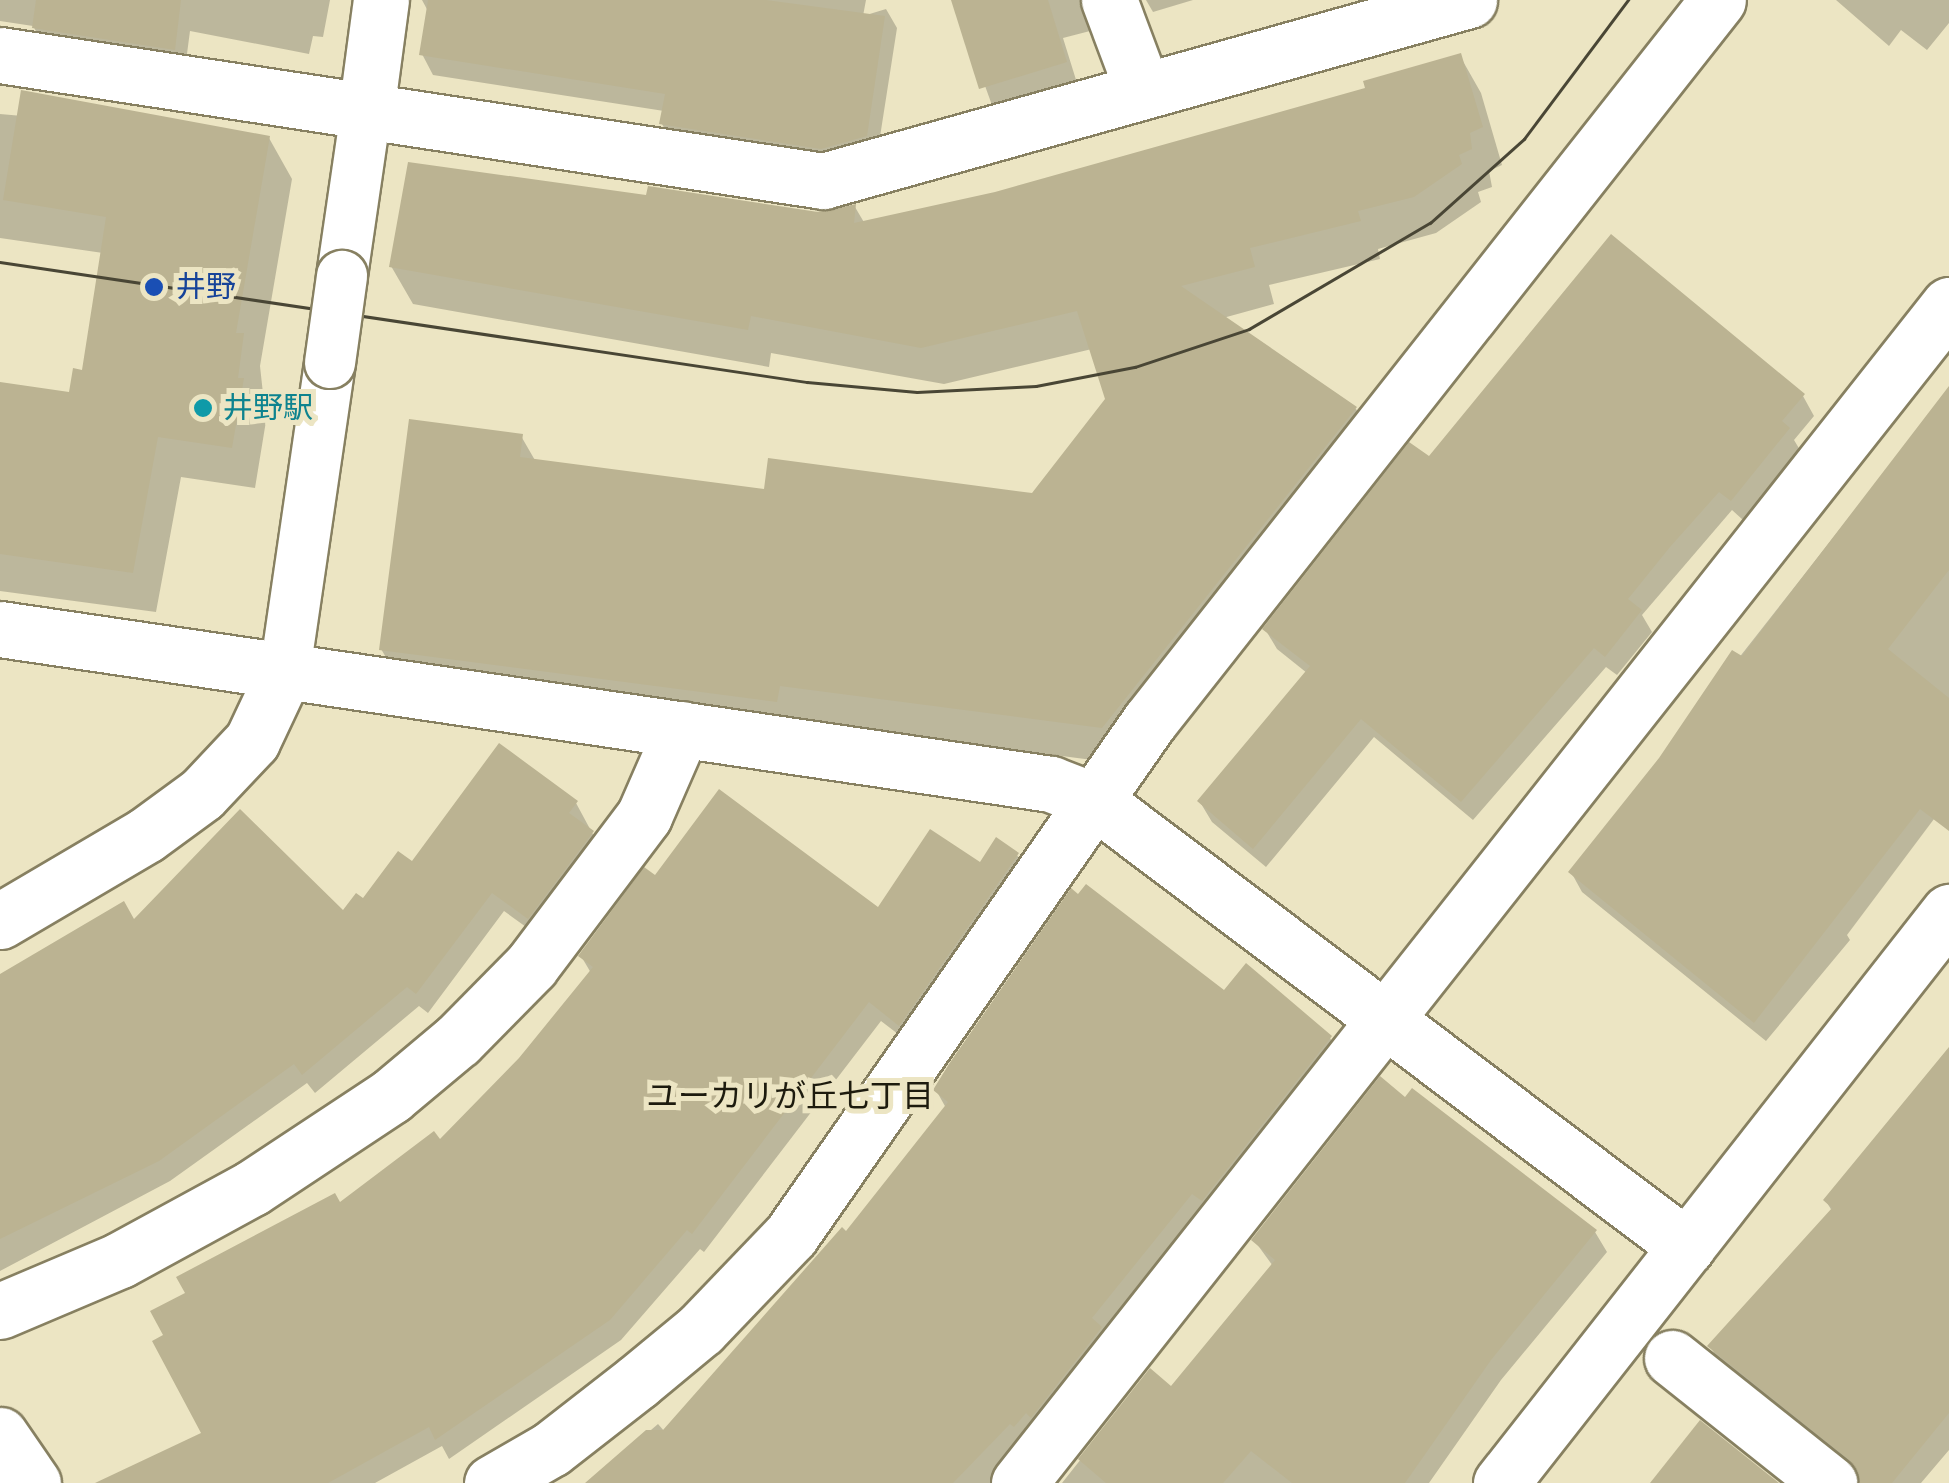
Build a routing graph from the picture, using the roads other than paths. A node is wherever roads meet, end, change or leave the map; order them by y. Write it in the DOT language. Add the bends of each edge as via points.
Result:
graph roads {
  1 [pos="381,0"];
  2 [pos="1108,0"];
  3 [pos="1470,0"];
  4 [pos="1718,0"];
  5 [pos="0,55"];
  6 [pos="1143,92"];
  7 [pos="366,112"];
  8 [pos="1949,305"];
  9 [pos="0,630"];
  10 [pos="284,672"];
  11 [pos="682,730"];
  12 [pos="1095,801"];
  13 [pos="1949,912"];
  14 [pos="0,921"];
  15 [pos="1385,1018"];
  16 [pos="1687,1246"];
  17 [pos="0,1311"];
  18 [pos="1672,1358"];
  19 [pos="0,1436"];
  20 [pos="33,1483"];
  21 [pos="492,1483"];
  22 [pos="1019,1483"];
  23 [pos="1502,1483"];
  24 [pos="1829,1483"];
  1 -- 7 [label="street"];
  2 -- 6 [label="street"];
  3 -- 6 [label="street"];
  4 -- 12 [label="street" via="1162,706"];
  5 -- 7 [label="street"];
  6 -- 7 [label="street" via="823,181"];
  7 -- 10 [label="street, bridge"];
  8 -- 15 [label="street"];
  9 -- 10 [label="street"];
  10 -- 11 [label="street"];
  10 -- 14 [label="street" via="252,741 202,794"];
  11 -- 12 [label="street" via="1051,784"];
  11 -- 17 [label="street" via="644,816 532,966 458,1040 391,1096 252,1188 120,1260"];
  12 -- 15 [label="street"];
  12 -- 21 [label="street" via="791,1235 701,1329 550,1449"];
  13 -- 16 [label="street"];
  15 -- 16 [label="street"];
  15 -- 22 [label="street"];
  16 -- 23 [label="street"];
  18 -- 24 [label="street"];
  19 -- 20 [label="street"];
}
